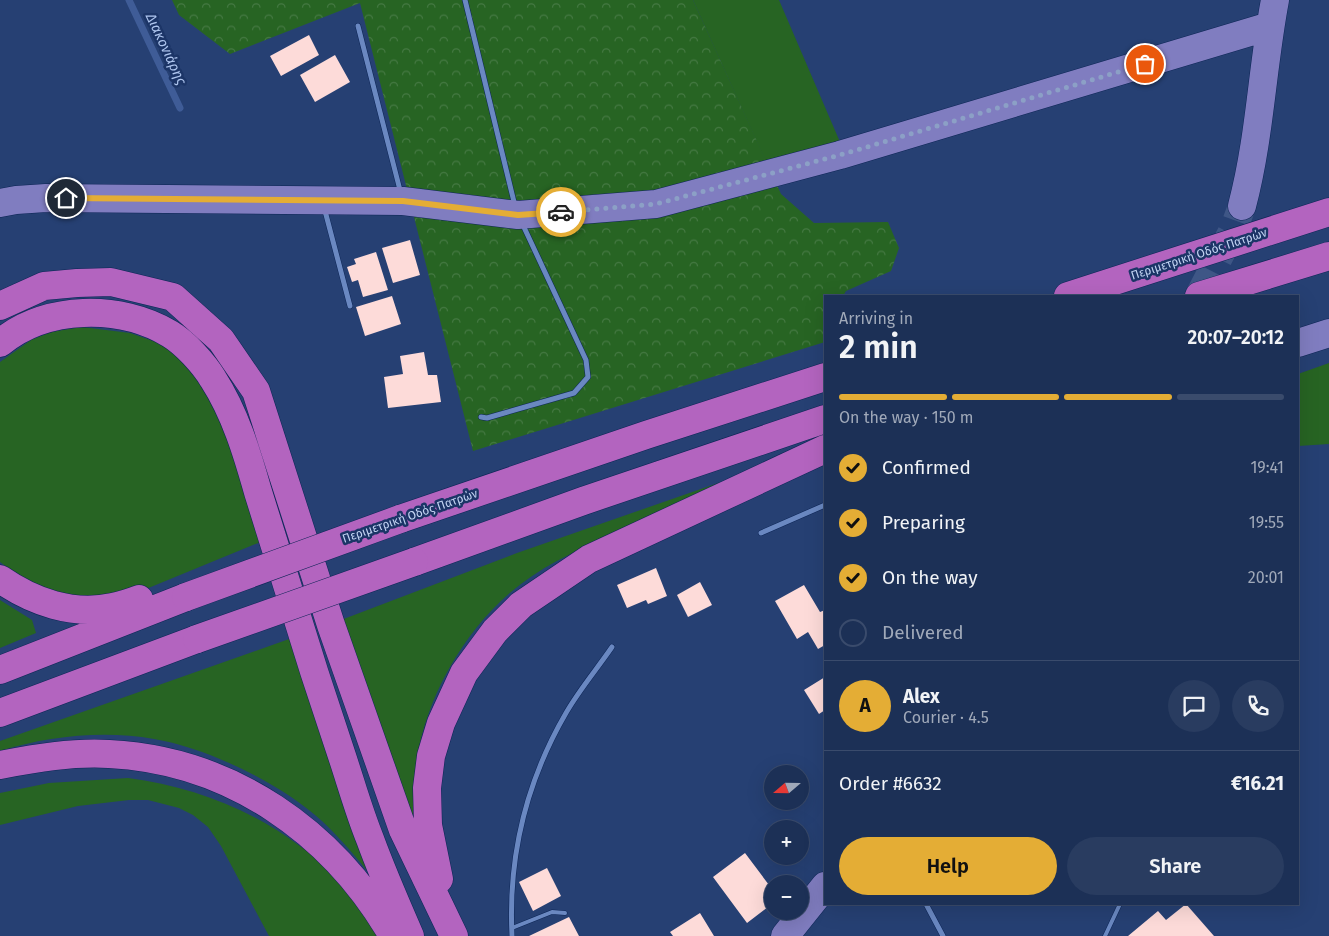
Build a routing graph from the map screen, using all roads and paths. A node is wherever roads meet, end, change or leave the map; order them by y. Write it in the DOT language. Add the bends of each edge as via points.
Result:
graph roads {
  1 [pos="465,0"];
  2 [pos="1272,13"];
  3 [pos="358,26"];
  4 [pos="322,200"];
  5 [pos="403,201"];
  6 [pos="0,203"];
  7 [pos="1242,206"];
  8 [pos="1329,212"];
  9 [pos="518,215"];
  10 [pos="1329,256"];
  11 [pos="1329,267"];
  12 [pos="1071,295"];
  13 [pos="1202,295"];
  14 [pos="1247,295"];
  15 [pos="0,306"];
  16 [pos="350,306"];
  17 [pos="1329,333"];
  18 [pos="0,343"];
  19 [pos="1299,343"];
  20 [pos="824,377"];
  21 [pos="480,417"];
  22 [pos="824,420"];
  23 [pos="824,449"];
  24 [pos="824,505"];
  25 [pos="761,533"];
  26 [pos="0,579"];
  27 [pos="186,597"];
  28 [pos="612,647"];
  29 [pos="0,670"];
  30 [pos="0,713"];
  31 [pos="0,765"];
  32 [pos="824,887"];
  33 [pos="927,905"];
  34 [pos="1120,905"];
  35 [pos="565,913"];
  36 [pos="512,928"];
  37 [pos="393,936"];
  38 [pos="410,936"];
  39 [pos="454,936"];
  40 [pos="461,936"];
  41 [pos="512,936"];
  42 [pos="785,936"];
  43 [pos="943,936"];
  44 [pos="1105,936"];
  1 -- 9 [label="street"];
  2 -- 7 [label="street" via="1255,147"];
  2 -- 9 [label="street" via="840,155 656,204"];
  3 -- 5 [label="street"];
  4 -- 5 [label="street"];
  4 -- 6 [label="street" via="46,198"];
  4 -- 16 [label="street"];
  5 -- 9 [label="street"];
  8 -- 12 [label="highway, Περιμετρική Οδός Πατρών"];
  9 -- 21 [label="street" via="586,360 588,377 574,393 487,418"];
  10 -- 13 [label="highway"];
  11 -- 14 [label="highway"];
  15 -- 39 [label="highway" via="44,286 111,282 173,297 221,340 256,391 349,676 400,820"];
  17 -- 19 [label="street"];
  18 -- 38 [label="highway" via="44,320 97,312 125,316 149,323 172,335 213,378 231,411 248,457 356,800"];
  20 -- 27 [label="highway, Περιμετρική Οδός Πατρών, bridge" via="400,519"];
  22 -- 30 [label="highway, bridge" via="584,501"];
  23 -- 40 [label="highway" via="589,559 521,605 495,631 464,673 441,723 428,775 427,812 432,850 444,894"];
  24 -- 25 [label="street"];
  26 -- 27 [label="highway" via="32,598 78,610 113,607 157,596"];
  27 -- 29 [label="highway, Περιμετρική Οδός Πατρών"];
  28 -- 36 [label="street" via="567,710 524,808 511,897"];
  31 -- 37 [label="highway" via="62,754 109,754 185,766 224,781 272,806 310,834 344,868"];
  32 -- 42 [label="street"];
  33 -- 43 [label="street"];
  34 -- 44 [label="lane"];
  35 -- 36 [label="lane" via="552,912"];
  36 -- 41 [label="street"];
}
